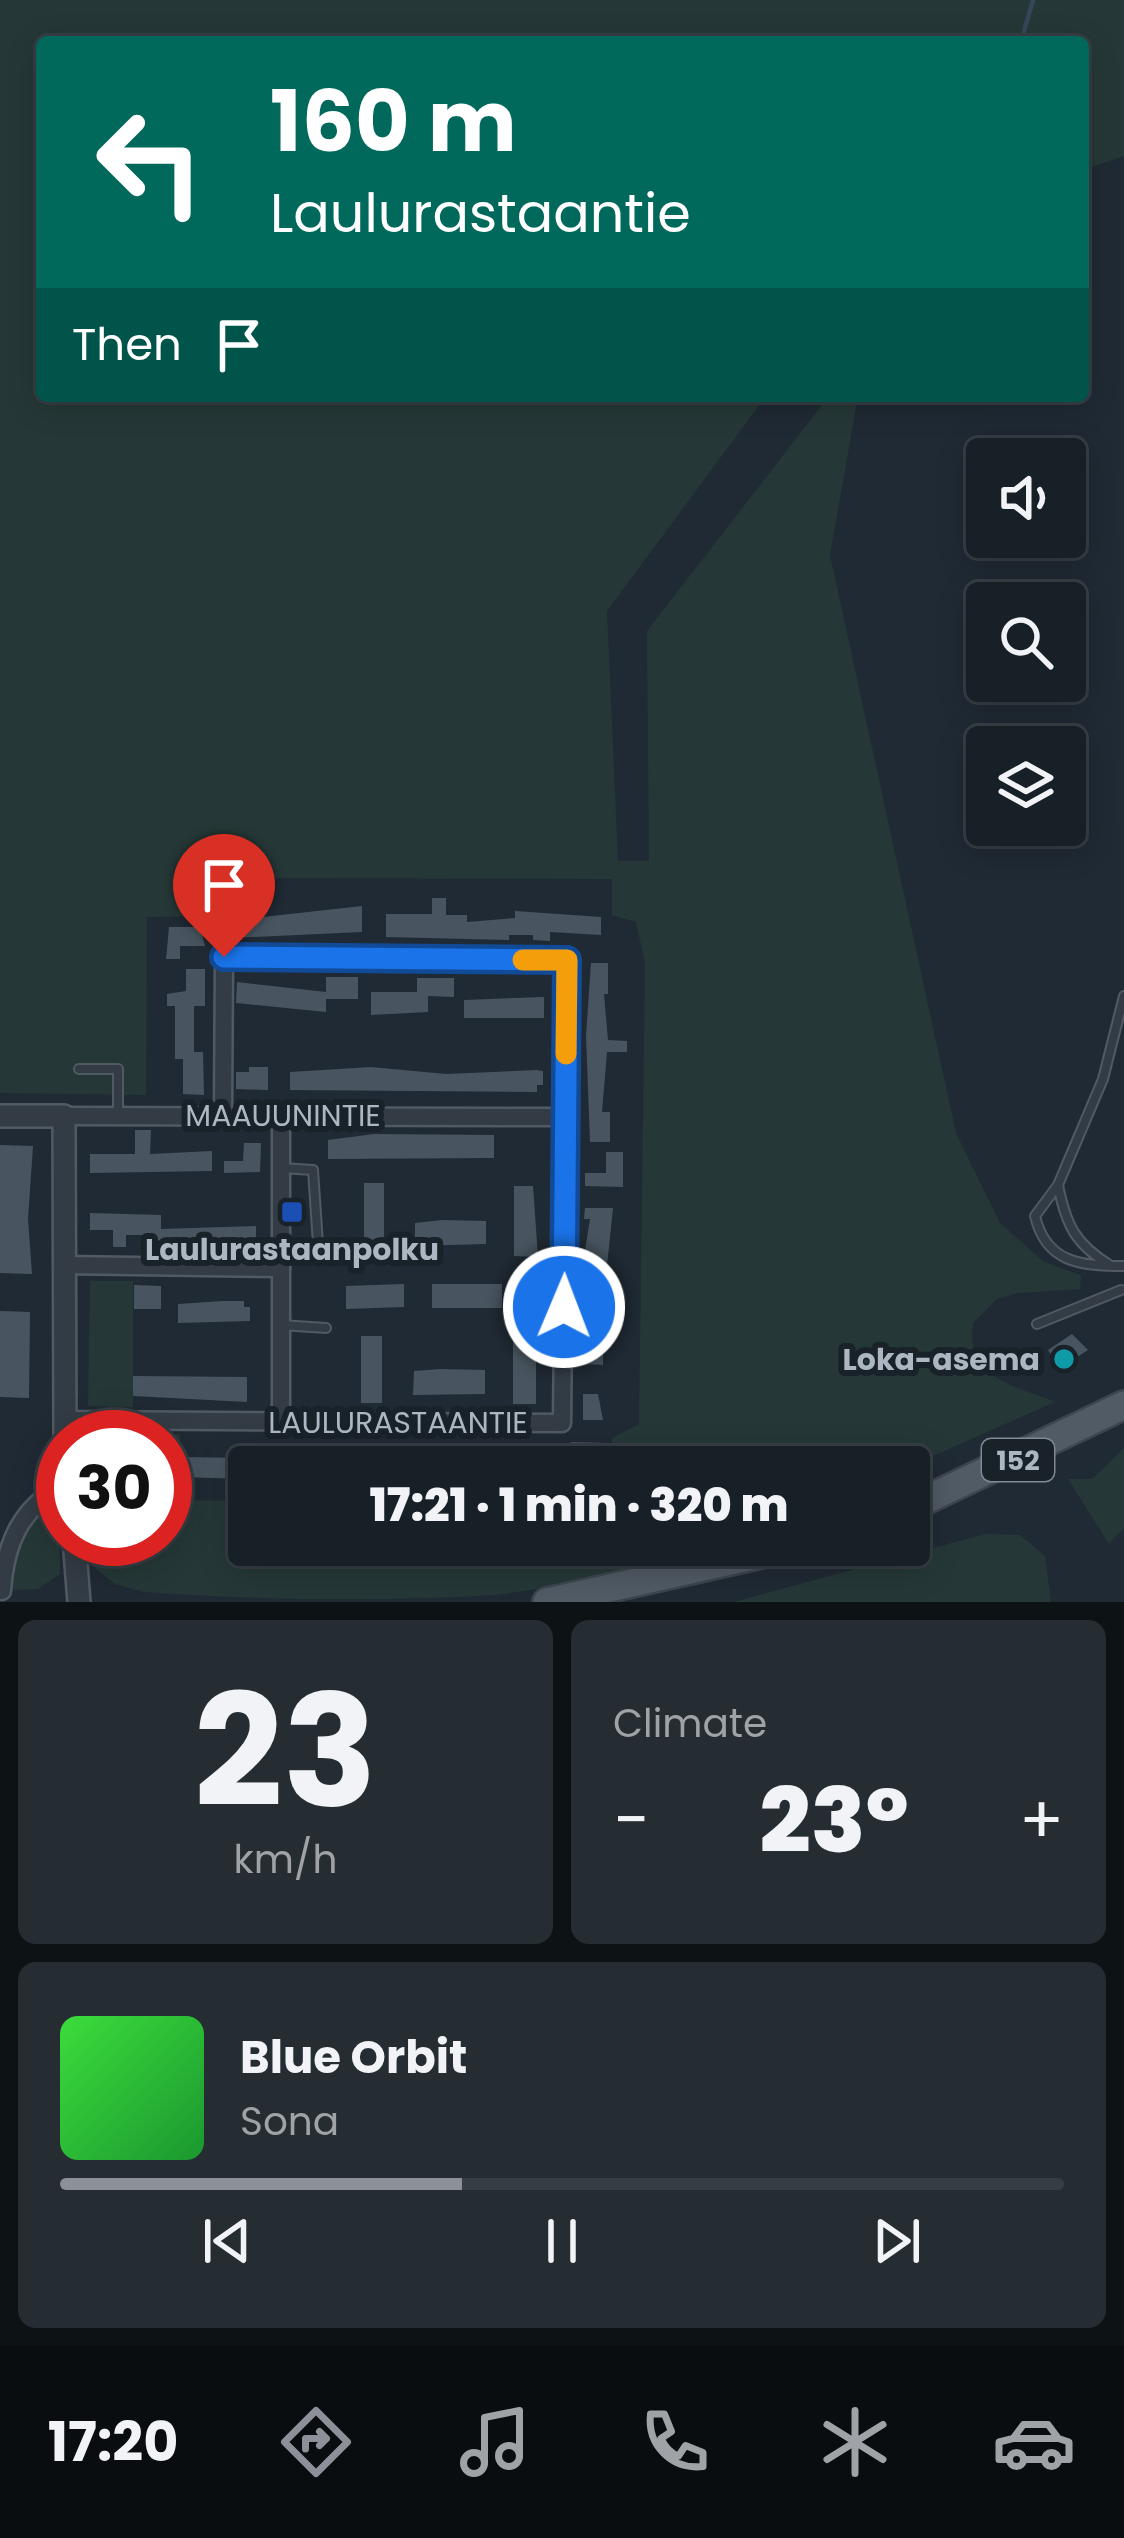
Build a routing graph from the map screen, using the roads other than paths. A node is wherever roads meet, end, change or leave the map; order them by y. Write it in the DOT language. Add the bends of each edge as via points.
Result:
graph roads {
  1 [pos="1124,996"];
  2 [pos="79,1069"];
  3 [pos="118,1114"];
  4 [pos="223,1114"];
  5 [pos="281,1114"];
  6 [pos="0,1116"];
  7 [pos="64,1117"];
  8 [pos="566,1117"];
  9 [pos="281,1168"];
  10 [pos="1058,1185"];
  11 [pos="318,1244"];
  12 [pos="63,1265"];
  13 [pos="1111,1266"];
  14 [pos="1124,1267"];
  15 [pos="281,1268"];
  16 [pos="1121,1290"];
  17 [pos="1037,1324"];
  18 [pos="281,1325"];
  19 [pos="326,1328"];
  20 [pos="1124,1405"];
  21 [pos="64,1410"];
  22 [pos="281,1422"];
  23 [pos="192,1424"];
  24 [pos="930,1498"];
  25 [pos="36,1499"];
  26 [pos="76,1566"];
  27 [pos="724,1566"];
  28 [pos="2,1591"];
  29 [pos="79,1602"];
  30 [pos="547,1602"];
  1 -- 10 [label="lane" via="1103,1079"];
  2 -- 3 [label="lane" via="118,1069"];
  3 -- 4 [label="street, MAAUUNINTIE"];
  3 -- 7 [label="street, MAAUUNINTIE"];
  4 -- 5 [label="street, MAAUUNINTIE"];
  4 -- 8 [label="street, LAULURASTAANTIE" via="224,957 567,960"];
  5 -- 8 [label="street, MAAUUNINTIE"];
  5 -- 9 [label="street"];
  6 -- 7 [label="street, MAAUUNINTIE"];
  7 -- 12 [label="street"];
  8 -- 22 [label="street, LAULURASTAANTIE" via="562,1423"];
  9 -- 11 [label="lane" via="313,1170"];
  9 -- 15 [label="street"];
  10 -- 13 [label="lane" via="1067,1226 1083,1250"];
  10 -- 13 [label="lane" via="1036,1216 1040,1238 1076,1265"];
  12 -- 15 [label="street"];
  12 -- 21 [label="street"];
  13 -- 14 [label="lane"];
  15 -- 18 [label="street"];
  16 -- 17 [label="lane"];
  18 -- 19 [label="lane"];
  18 -- 22 [label="street"];
  20 -- 24 [label="main road, 152"];
  22 -- 23 [label="street, LAULURASTAANTIE"];
  25 -- 28 [label="street" via="8,1550"];
  26 -- 29 [label="street"];
  27 -- 30 [label="main road"];
}
